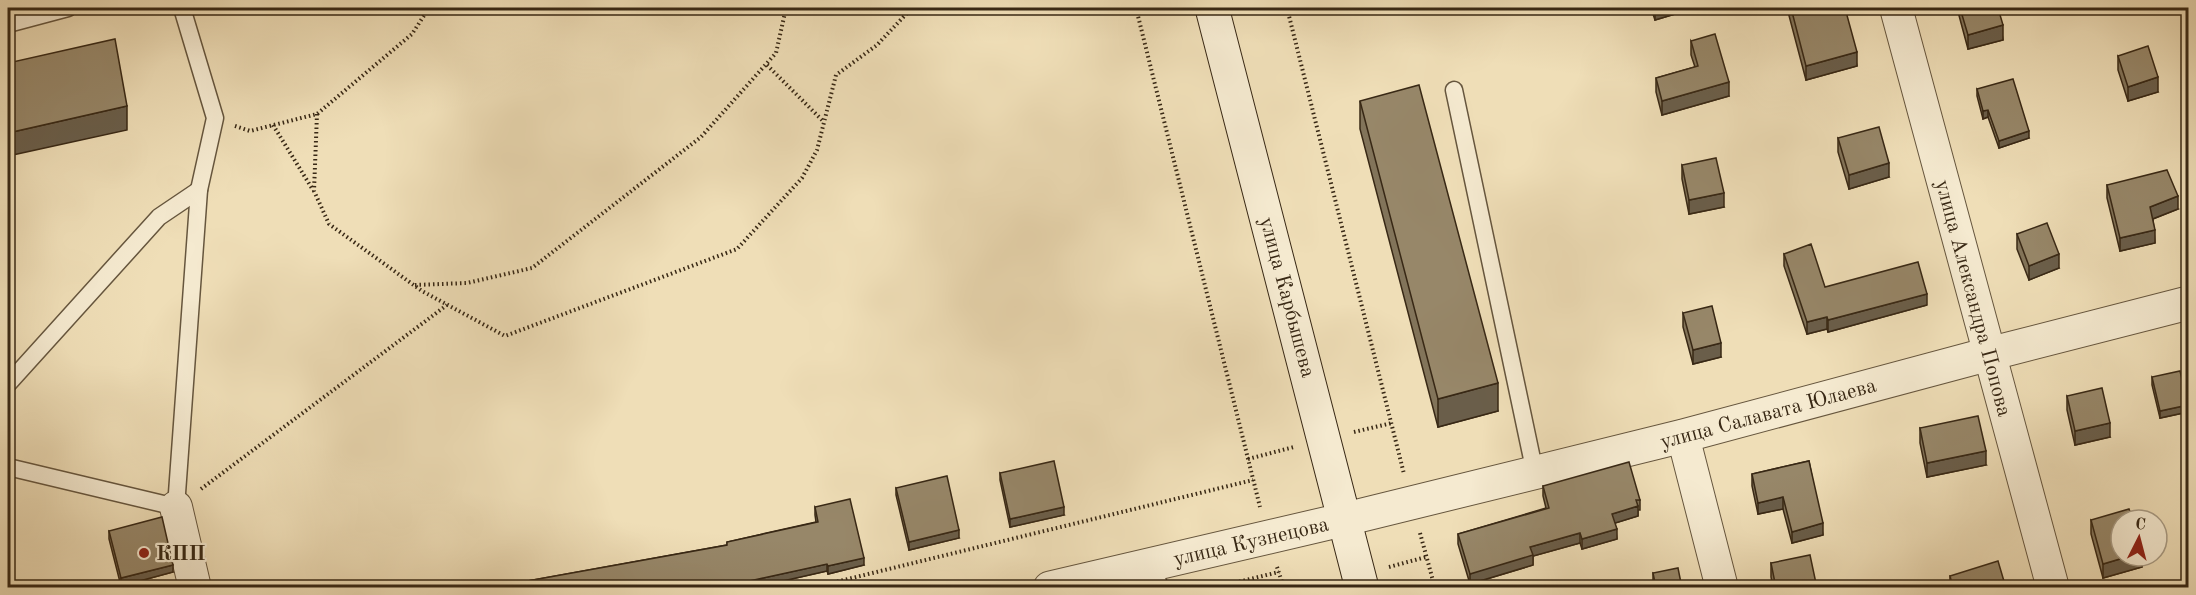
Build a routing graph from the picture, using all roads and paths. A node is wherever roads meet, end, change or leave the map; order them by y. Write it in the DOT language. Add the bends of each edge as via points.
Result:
graph roads {
  1 [pos="68,8"];
  2 [pos="182,8"];
  3 [pos="429,8"];
  4 [pos="786,8"];
  5 [pos="909,8"];
  6 [pos="1136,8"];
  7 [pos="1212,8"];
  8 [pos="1287,8"];
  9 [pos="1896,8"];
  10 [pos="8,24"];
  11 [pos="767,65"];
  12 [pos="1454,90"];
  13 [pos="317,114"];
  14 [pos="215,118"];
  15 [pos="824,122"];
  16 [pos="273,125"];
  17 [pos="199,190"];
  18 [pos="314,191"];
  19 [pos="414,285"];
  20 [pos="2188,303"];
  21 [pos="447,305"];
  22 [pos="1989,354"];
  23 [pos="8,384"];
  24 [pos="1683,436"];
  25 [pos="8,467"];
  26 [pos="1534,473"];
  27 [pos="1253,480"];
  28 [pos="1412,503"];
  29 [pos="176,507"];
  30 [pos="1346,519"];
  31 [pos="1268,537"];
  32 [pos="1278,572"];
  33 [pos="1156,576"];
  34 [pos="195,588"];
  35 [pos="810,588"];
  36 [pos="1050,588"];
  37 [pos="1213,588"];
  38 [pos="1284,588"];
  39 [pos="1362,588"];
  40 [pos="1435,588"];
  41 [pos="1722,588"];
  42 [pos="2053,588"];
  1 -- 10 [label="lane"];
  2 -- 14 [label="lane"];
  3 -- 13 [label="path" via="412,34"];
  4 -- 11 [label="path" via="777,54"];
  5 -- 15 [label="path" via="877,45 836,75"];
  6 -- 27 [label="path"];
  7 -- 30 [label="street, улица Карбышева"];
  8 -- 28 [label="path"];
  9 -- 22 [label="street, улица Александра Попова"];
  11 -- 15 [label="path"];
  11 -- 19 [label="path" via="701,137 532,268 467,283"];
  12 -- 26 [label="lane"];
  13 -- 16 [label="path"];
  13 -- 18 [label="path"];
  14 -- 16 [label="path" via="250,131"];
  14 -- 17 [label="lane"];
  15 -- 21 [label="path" via="817,150 802,178 736,249 505,336"];
  16 -- 18 [label="path"];
  17 -- 23 [label="lane" via="159,217"];
  17 -- 29 [label="lane"];
  18 -- 19 [label="path" via="329,224"];
  19 -- 21 [label="path"];
  20 -- 22 [label="street, улица Салавата Юлаева"];
  21 -- 29 [label="path"];
  22 -- 24 [label="street, улица Салавата Юлаева"];
  22 -- 42 [label="street, улица Александра Попова"];
  24 -- 26 [label="street, улица Салавата Юлаева"];
  24 -- 41 [label="street"];
  25 -- 29 [label="lane"];
  26 -- 28 [label="street, улица Салавата Юлаева"];
  27 -- 31 [label="path"];
  27 -- 35 [label="path"];
  28 -- 30 [label="street, улица Салавата Юлаева"];
  28 -- 40 [label="path"];
  29 -- 34 [label="street"];
  30 -- 31 [label="street, улица Кузнецова"];
  30 -- 39 [label="street, улица Карбышева"];
  31 -- 32 [label="path"];
  31 -- 33 [label="street, улица Кузнецова"];
  32 -- 37 [label="path"];
  32 -- 38 [label="path"];
  33 -- 36 [label="street, улица Кузнецова"];
}
